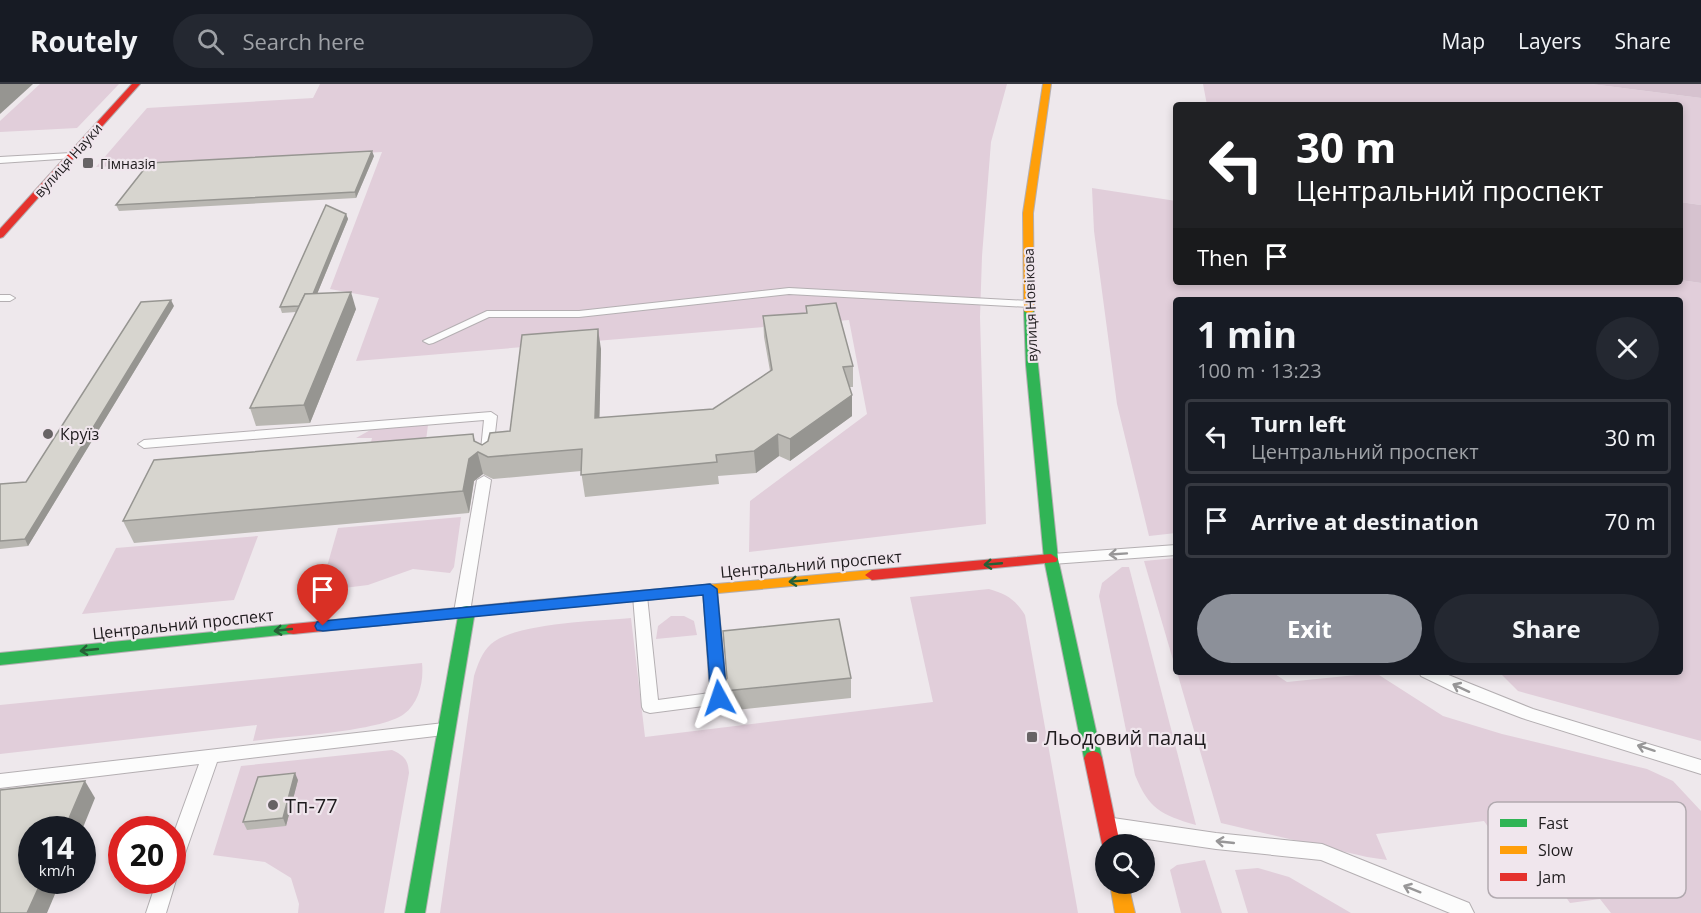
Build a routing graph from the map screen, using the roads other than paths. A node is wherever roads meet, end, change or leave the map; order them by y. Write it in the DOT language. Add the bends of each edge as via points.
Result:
graph roads {
  1 [pos="135,84"];
  2 [pos="1047,84"];
  3 [pos="71,156"];
  4 [pos="0,160"];
  5 [pos="0,235"];
  6 [pos="1029,304"];
  7 [pos="429,341"];
  8 [pos="144,444"];
  9 [pos="486,461"];
  10 [pos="484,480"];
  11 [pos="1173,550"];
  12 [pos="1051,559"];
  13 [pos="710,589"];
  14 [pos="640,596"];
  15 [pos="464,611"];
  16 [pos="0,659"];
  17 [pos="1433,675"];
  18 [pos="446,729"];
  19 [pos="210,757"];
  20 [pos="1701,767"];
  21 [pos="0,781"];
  22 [pos="186,825"];
  23 [pos="1107,825"];
  24 [pos="1109,834"];
  25 [pos="162,894"];
  26 [pos="1121,894"];
  27 [pos="156,913"];
  28 [pos="415,913"];
  29 [pos="1125,913"];
  30 [pos="1464,913"];
  1 -- 3 [label="street, вулиця Науки"];
  2 -- 6 [label="street, вулиця Новікова" via="1028,213"];
  3 -- 4 [label="lane"];
  3 -- 5 [label="street, вулиця Науки"];
  6 -- 7 [label="lane" via="789,291 579,314 487,314"];
  6 -- 12 [label="street, вулиця Новікова"];
  8 -- 9 [label="lane" via="491,416"];
  10 -- 15 [label="lane"];
  11 -- 12 [label="lane, one-way"];
  12 -- 13 [label="street, Центральний проспект, one-way"];
  12 -- 23 [label="street"];
  13 -- 14 [label="street, Центральний проспект"];
  13 -- 14 [label="lane" via="719,698 650,707"];
  14 -- 15 [label="street, Центральний проспект"];
  15 -- 16 [label="street, Центральний проспект, one-way"];
  15 -- 18 [label="street"];
  20 -- 17 [label="lane, one-way" via="1489,701"];
  18 -- 19 [label="lane"];
  18 -- 28 [label="street"];
  19 -- 21 [label="lane"];
  19 -- 22 [label="lane"];
  23 -- 24 [label="street"];
  30 -- 23 [label="lane, one-way" via="1322,852 1216,842"];
  25 -- 27 [label="lane"];
  26 -- 29 [label="street"];
}
